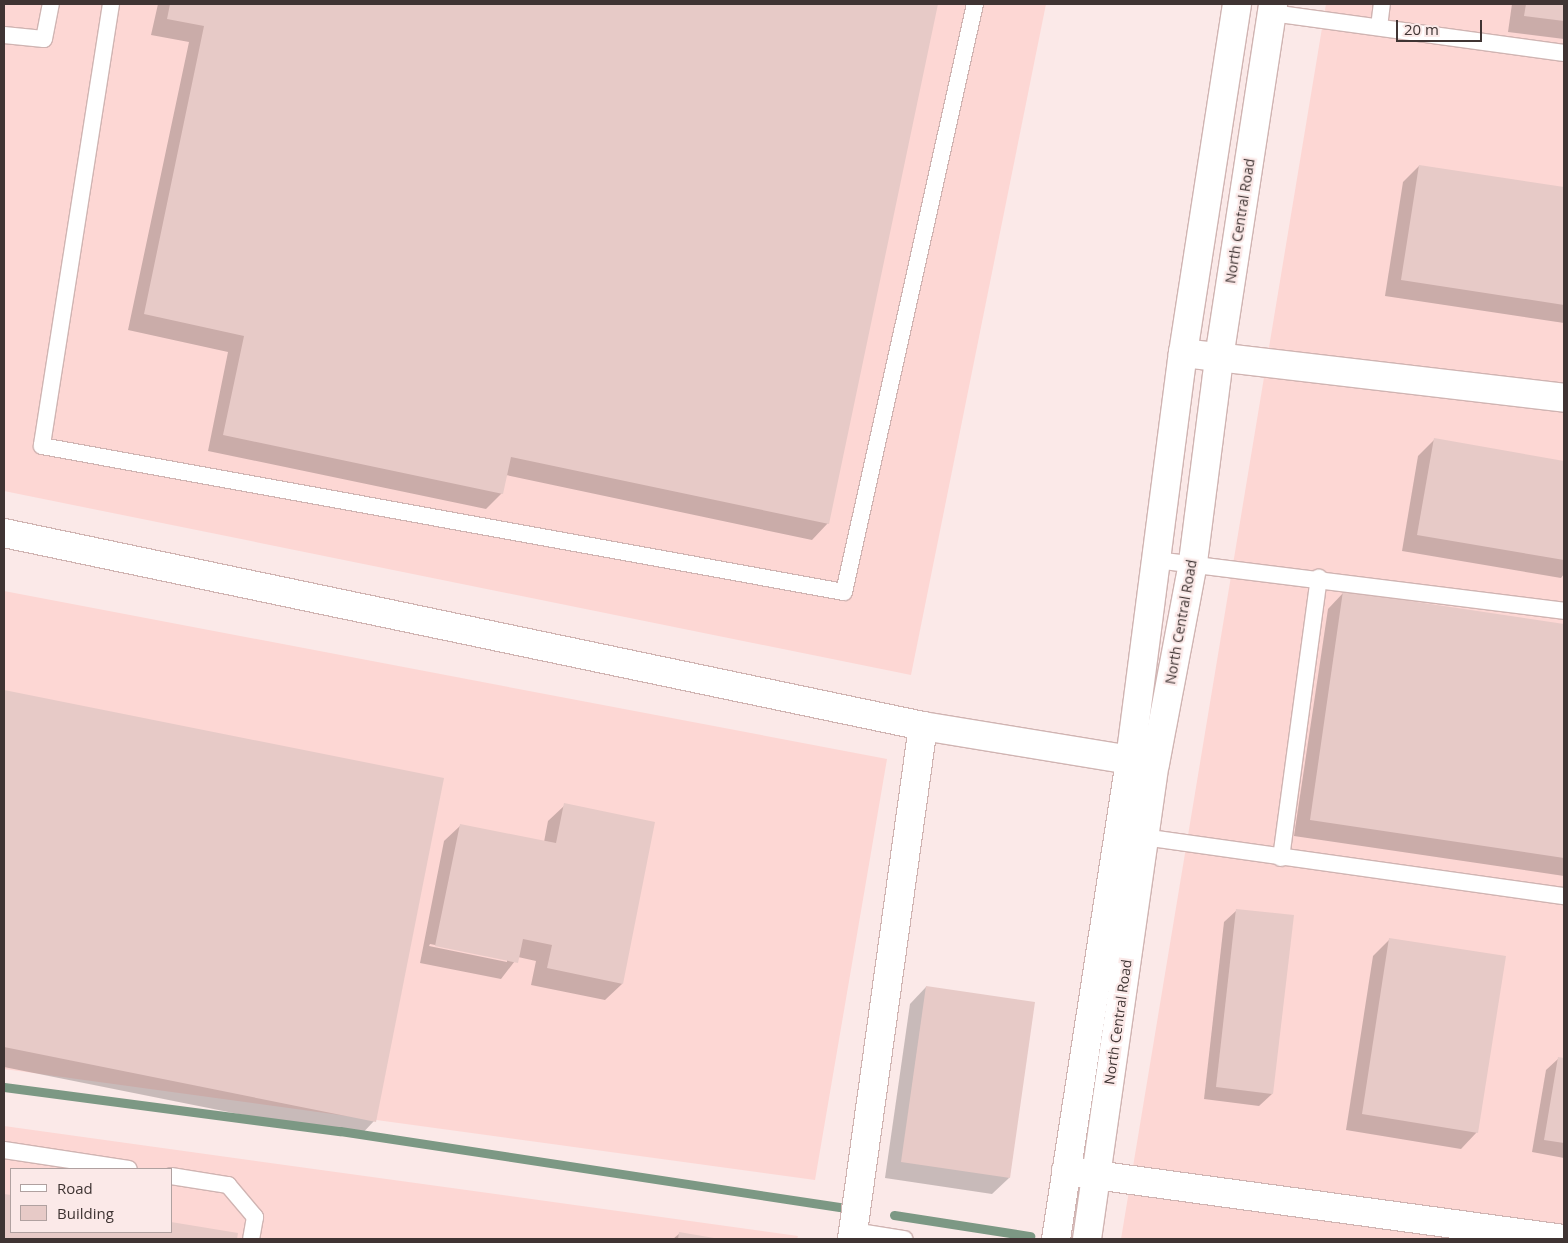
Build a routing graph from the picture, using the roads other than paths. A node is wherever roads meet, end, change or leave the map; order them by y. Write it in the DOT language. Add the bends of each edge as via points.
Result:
graph roads {
  1 [pos="51,4"];
  2 [pos="110,4"];
  3 [pos="975,4"];
  4 [pos="1237,4"];
  5 [pos="1382,4"];
  6 [pos="1273,8"];
  7 [pos="1379,28"];
  8 [pos="4,35"];
  9 [pos="1564,53"];
  10 [pos="1183,353"];
  11 [pos="1219,358"];
  12 [pos="1564,398"];
  13 [pos="4,533"];
  14 [pos="1156,560"];
  15 [pos="1192,562"];
  16 [pos="1319,578"];
  17 [pos="1564,611"];
  18 [pos="923,726"];
  19 [pos="1142,762"];
  20 [pos="1132,835"];
  21 [pos="1281,858"];
  22 [pos="1564,896"];
  23 [pos="4,1150"];
  24 [pos="122,1168"];
  25 [pos="1066,1171"];
  26 [pos="1096,1174"];
  27 [pos="172,1176"];
  28 [pos="1089,1228"];
  29 [pos="853,1235"];
  30 [pos="251,1239"];
  31 [pos="904,1239"];
  32 [pos="1056,1239"];
  33 [pos="1564,1239"];
  1 -- 8 [label="lane" via="44,39"];
  2 -- 3 [label="lane" via="42,446 844,592"];
  4 -- 10 [label="street, North Central Road"];
  5 -- 7 [label="lane"];
  6 -- 7 [label="lane"];
  6 -- 11 [label="street, North Central Road"];
  7 -- 9 [label="lane"];
  10 -- 11 [label="street"];
  10 -- 14 [label="street, North Central Road"];
  11 -- 12 [label="street"];
  11 -- 15 [label="street, North Central Road"];
  13 -- 18 [label="street"];
  14 -- 15 [label="lane"];
  14 -- 19 [label="street, North Central Road"];
  15 -- 16 [label="lane"];
  15 -- 19 [label="street, North Central Road"];
  16 -- 17 [label="lane"];
  16 -- 21 [label="lane"];
  18 -- 19 [label="street"];
  18 -- 29 [label="street"];
  19 -- 20 [label="street, North Central Road"];
  20 -- 21 [label="lane"];
  20 -- 25 [label="street, North Central Road"];
  20 -- 26 [label="street, North Central Road"];
  21 -- 22 [label="lane"];
  23 -- 24 [label="lane"];
  25 -- 26 [label="street"];
  25 -- 32 [label="street, North Central Road"];
  26 -- 28 [label="street, North Central Road"];
  26 -- 33 [label="street"];
  27 -- 30 [label="lane" via="228,1185 255,1217"];
  29 -- 31 [label="lane"];
}
